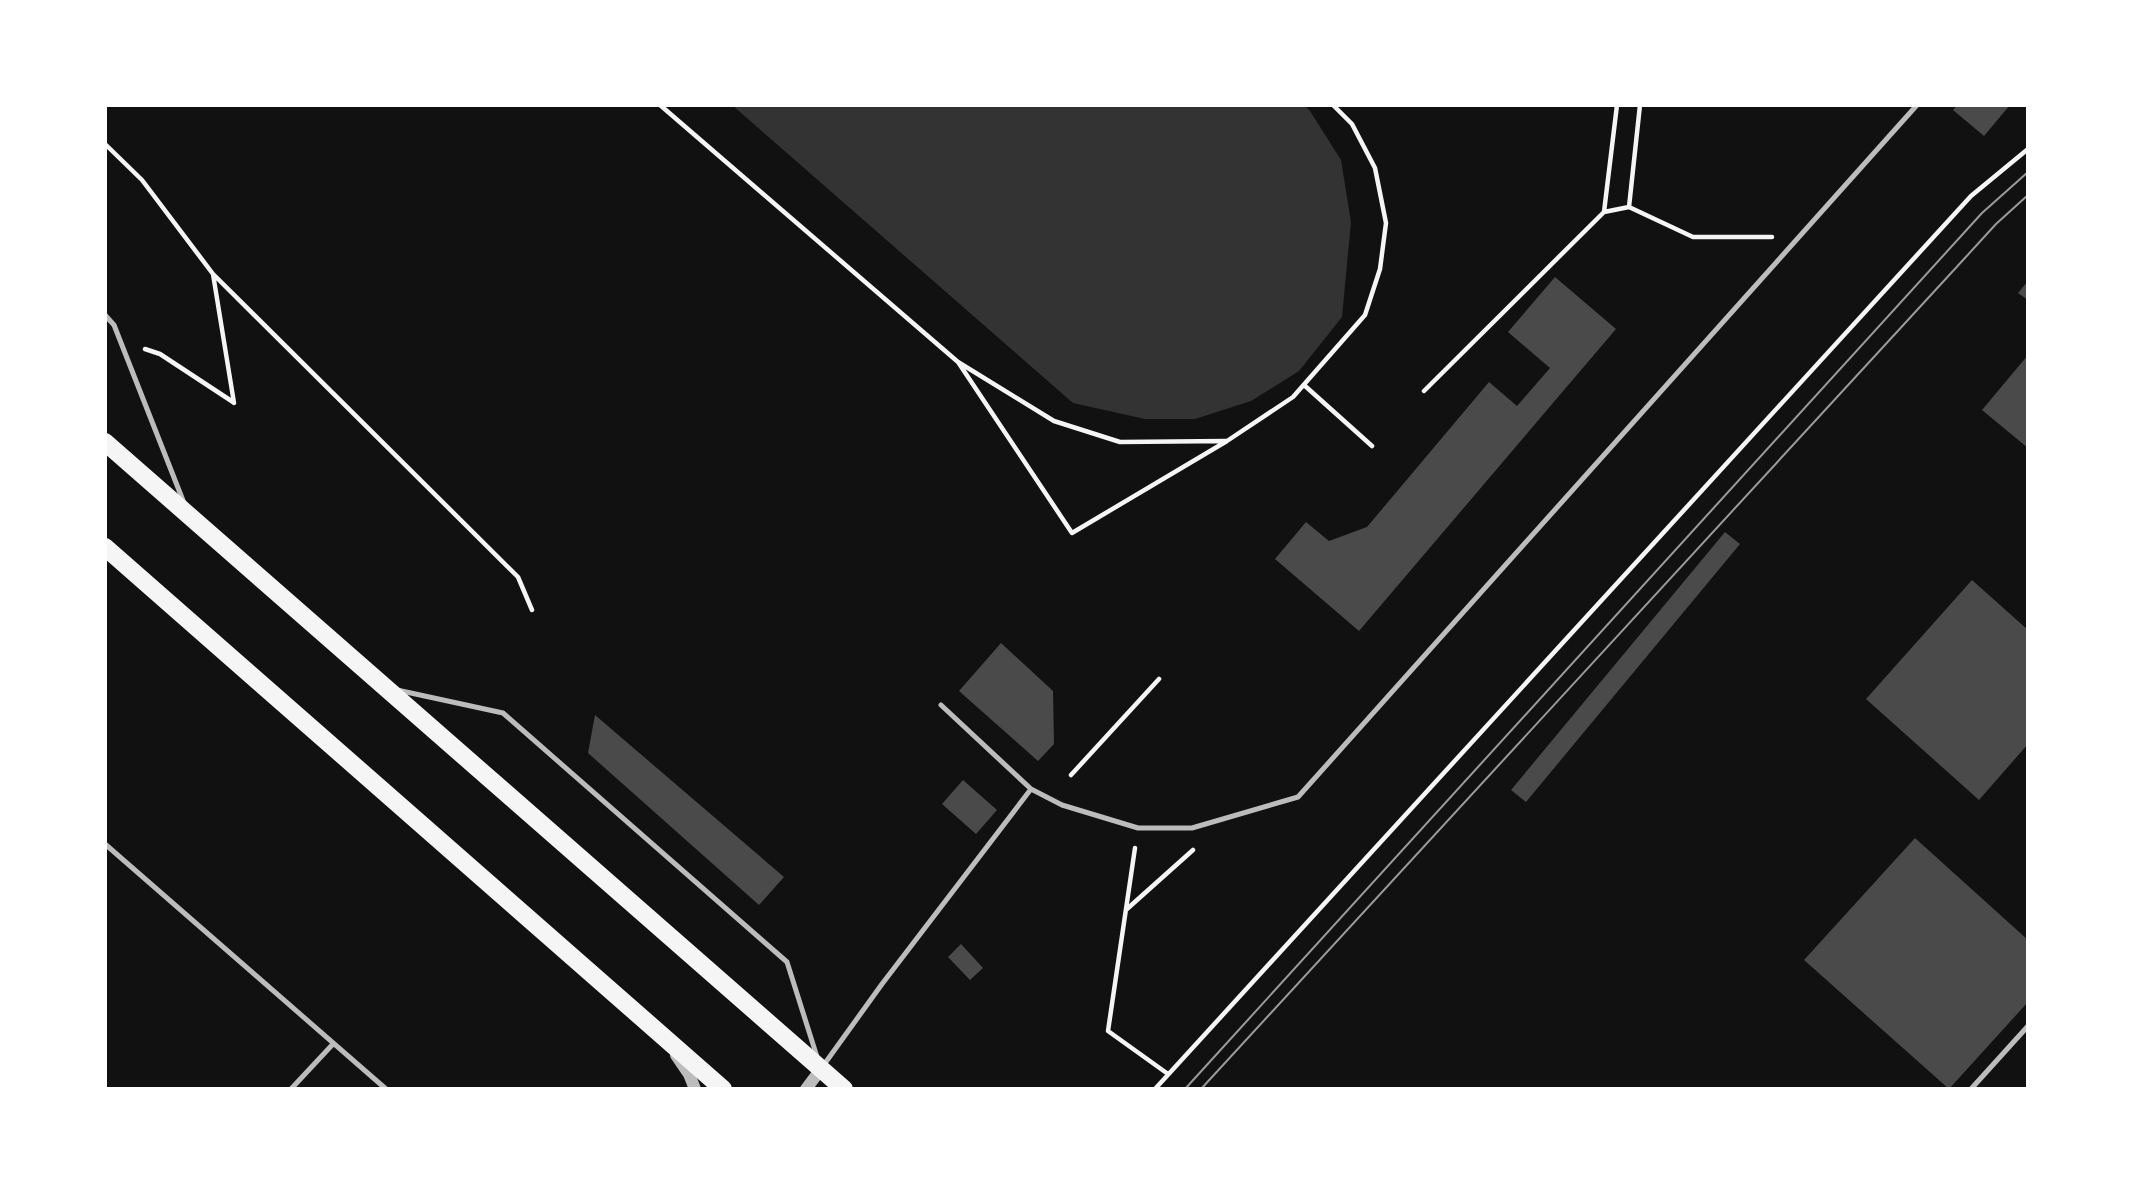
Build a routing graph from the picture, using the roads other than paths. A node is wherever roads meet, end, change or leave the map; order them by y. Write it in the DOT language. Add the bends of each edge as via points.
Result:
graph roads {
  1 [pos="1917,105"];
  2 [pos="105,315"];
  3 [pos="105,442"];
  4 [pos="189,515"];
  5 [pos="105,547"];
  6 [pos="385,687"];
  7 [pos="941,705"];
  8 [pos="1031,789"];
  9 [pos="105,844"];
  10 [pos="2028,1026"];
  11 [pos="666,1040"];
  12 [pos="333,1044"];
  13 [pos="821,1069"];
  14 [pos="291,1089"];
  15 [pos="386,1089"];
  16 [pos="695,1089"];
  17 [pos="723,1089"];
  18 [pos="806,1089"];
  19 [pos="844,1089"];
  20 [pos="1971,1089"];
  1 -- 8 [label="lane" via="1298,797 1192,828 1138,828 1062,805"];
  2 -- 4 [label="lane" via="114,325"];
  3 -- 4 [label="main road"];
  4 -- 6 [label="main road"];
  5 -- 11 [label="main road"];
  6 -- 13 [label="main road"];
  6 -- 13 [label="lane" via="503,713 787,962"];
  7 -- 8 [label="lane"];
  8 -- 13 [label="lane"];
  9 -- 12 [label="lane"];
  10 -- 20 [label="lane"];
  11 -- 16 [label="street"];
  11 -- 17 [label="main road"];
  12 -- 14 [label="lane"];
  12 -- 15 [label="lane"];
  13 -- 18 [label="street"];
  13 -- 19 [label="main road"];
}
